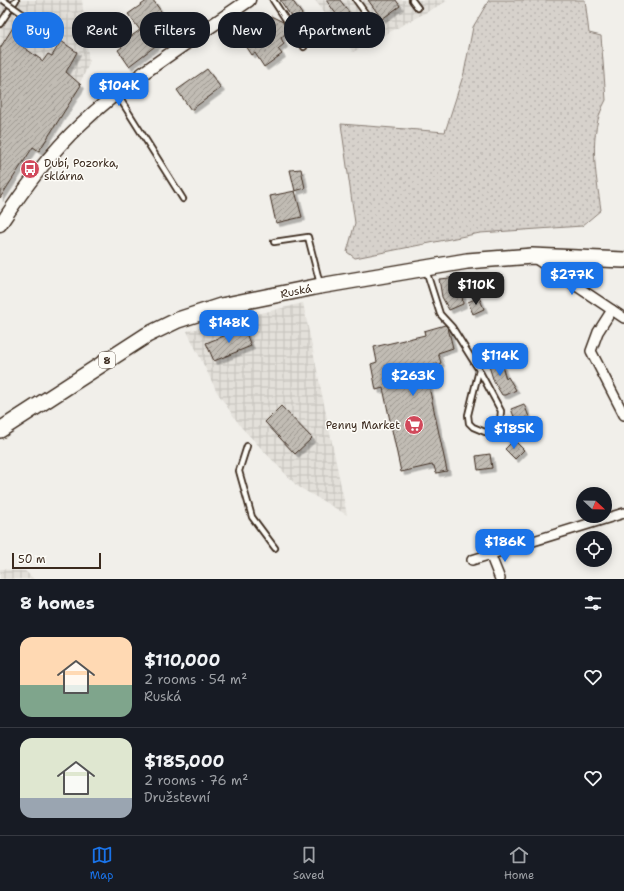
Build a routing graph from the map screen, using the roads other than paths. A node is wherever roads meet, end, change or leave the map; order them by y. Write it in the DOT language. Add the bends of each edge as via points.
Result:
graph roads {
  1 [pos="3,0"];
  2 [pos="16,0"];
  3 [pos="249,0"];
  4 [pos="272,0"];
  5 [pos="356,0"];
  6 [pos="412,0"];
  7 [pos="418,8"];
  8 [pos="20,12"];
  9 [pos="365,12"];
  10 [pos="284,18"];
  11 [pos="0,24"];
  12 [pos="117,94"];
  13 [pos="184,199"];
  14 [pos="0,226"];
  15 [pos="274,242"];
  16 [pos="532,256"];
  17 [pos="624,260"];
  18 [pos="425,268"];
  19 [pos="320,286"];
  20 [pos="612,310"];
  21 [pos="624,318"];
  22 [pos="479,370"];
  23 [pos="624,416"];
  24 [pos="0,430"];
  25 [pos="247,446"];
  26 [pos="624,513"];
  27 [pos="275,548"];
  28 [pos="490,554"];
  29 [pos="472,560"];
  30 [pos="500,579"];
  1 -- 8 [label="lane, bridge"];
  2 -- 11 [label="lane"];
  3 -- 12 [label="street"];
  4 -- 10 [label="lane"];
  5 -- 9 [label="lane"];
  6 -- 7 [label="lane"];
  12 -- 13 [label="lane"];
  12 -- 14 [label="street" via="80,125 52,154 32,178"];
  15 -- 19 [label="lane" via="308,237"];
  16 -- 17 [label="main road, Ruská / 8"];
  16 -- 18 [label="main road, Ruská / 8" via="467,261"];
  16 -- 20 [label="street"];
  18 -- 19 [label="main road, Ruská / 8"];
  18 -- 22 [label="lane" via="440,314 452,327"];
  19 -- 24 [label="main road, Ruská / 8" via="221,306 169,325 128,346"];
  20 -- 21 [label="street"];
  20 -- 23 [label="street" via="598,332 591,351"];
  22 -- 22 [label="lane" via="501,411 500,421 494,429 485,432 473,427 468,416"];
  25 -- 27 [label="lane" via="239,471 252,517"];
  26 -- 28 [label="street"];
  28 -- 29 [label="street"];
  28 -- 30 [label="street"];
}
